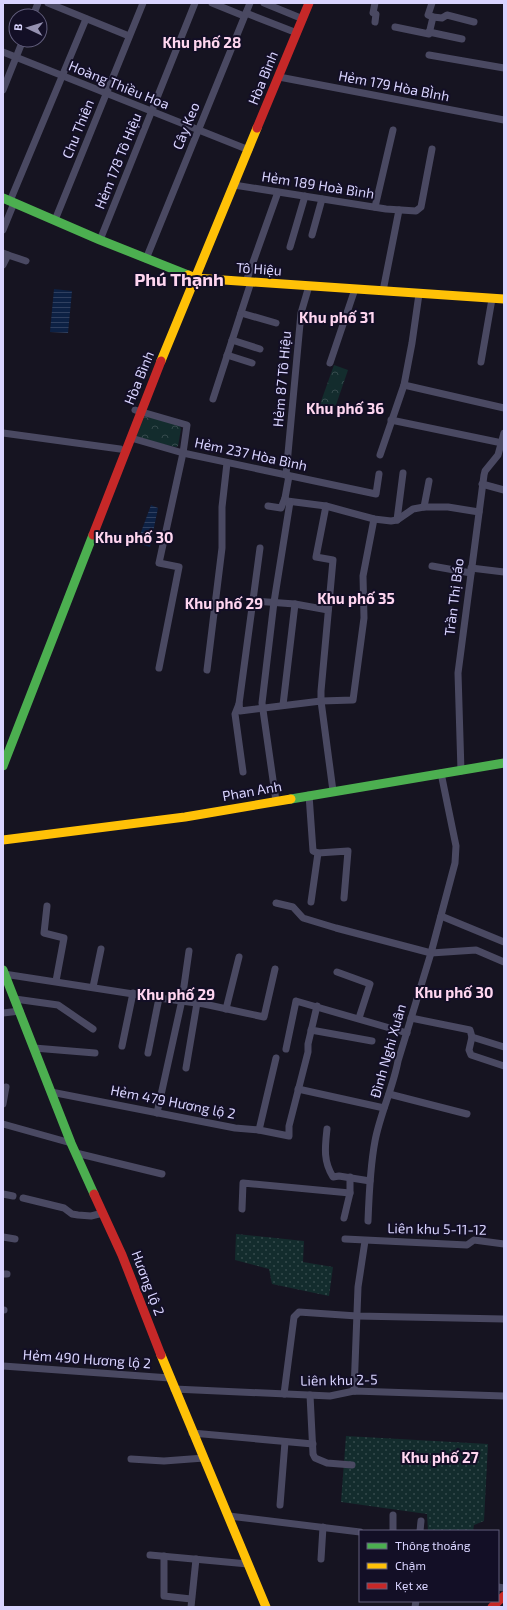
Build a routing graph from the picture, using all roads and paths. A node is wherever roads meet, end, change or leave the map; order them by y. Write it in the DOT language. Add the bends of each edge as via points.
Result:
graph roads {
  1 [pos="48,3"];
  2 [pos="143,3"];
  3 [pos="196,3"];
  4 [pos="212,3"];
  5 [pos="250,3"];
  6 [pos="264,3"];
  7 [pos="302,3"];
  8 [pos="309,3"];
  9 [pos="375,3"];
  10 [pos="432,3"];
  11 [pos="64,6"];
  12 [pos="245,15"];
  13 [pos="433,17"];
  14 [pos="300,18"];
  15 [pos="86,19"];
  16 [pos="374,22"];
  17 [pos="474,22"];
  18 [pos="395,27"];
  19 [pos="294,32"];
  20 [pos="429,32"];
  21 [pos="129,36"];
  22 [pos="462,39"];
  23 [pos="20,48"];
  24 [pos="3,52"];
  25 [pos="429,55"];
  26 [pos="16,57"];
  27 [pos="504,68"];
  28 [pos="62,76"];
  29 [pos="279,77"];
  30 [pos="3,90"];
  31 [pos="106,93"];
  32 [pos="152,112"];
  33 [pos="504,120"];
  34 [pos="198,130"];
  35 [pos="394,130"];
  36 [pos="246,149"];
  37 [pos="432,149"];
  38 [pos="234,185"];
  39 [pos="278,192"];
  40 [pos="304,196"];
  41 [pos="322,199"];
  42 [pos="9,201"];
  43 [pos="375,207"];
  44 [pos="399,210"];
  45 [pos="55,220"];
  46 [pos="3,230"];
  47 [pos="312,235"];
  48 [pos="100,240"];
  49 [pos="290,247"];
  50 [pos="5,254"];
  51 [pos="146,259"];
  52 [pos="26,261"];
  53 [pos="3,265"];
  54 [pos="192,277"];
  55 [pos="248,282"];
  56 [pos="309,286"];
  57 [pos="355,289"];
  58 [pos="383,291"];
  59 [pos="419,294"];
  60 [pos="492,298"];
  61 [pos="504,299"];
  62 [pos="241,313"];
  63 [pos="276,324"];
  64 [pos="232,340"];
  65 [pos="260,349"];
  66 [pos="227,355"];
  67 [pos="481,362"];
  68 [pos="252,363"];
  69 [pos="330,363"];
  70 [pos="404,385"];
  71 [pos="213,399"];
  72 [pos="504,408"];
  73 [pos="138,411"];
  74 [pos="391,420"];
  75 [pos="3,433"];
  76 [pos="504,433"];
  77 [pos="130,438"];
  78 [pos="502,443"];
  79 [pos="120,449"];
  80 [pos="183,453"];
  81 [pos="380,455"];
  82 [pos="227,463"];
  83 [pos="403,473"];
  84 [pos="379,474"];
  85 [pos="287,475"];
  86 [pos="429,481"];
  87 [pos="482,484"];
  88 [pos="504,490"];
  89 [pos="288,500"];
  90 [pos="268,506"];
  91 [pos="326,506"];
  92 [pos="424,507"];
  93 [pos="479,512"];
  94 [pos="374,518"];
  95 [pos="396,520"];
  96 [pos="260,548"];
  97 [pos="432,566"];
  98 [pos="471,571"];
  99 [pos="504,572"];
  100 [pos="253,601"];
  101 [pos="274,602"];
  102 [pos="295,604"];
  103 [pos="328,610"];
  104 [pos="59,613"];
  105 [pos="159,668"];
  106 [pos="207,670"];
  107 [pos="321,701"];
  108 [pos="239,704"];
  109 [pos="282,705"];
  110 [pos="262,708"];
  111 [pos="3,747"];
  112 [pos="504,763"];
  113 [pos="3,766"];
  114 [pos="461,771"];
  115 [pos="243,772"];
  116 [pos="441,773"];
  117 [pos="333,791"];
  118 [pos="309,795"];
  119 [pos="276,801"];
  120 [pos="3,840"];
  121 [pos="318,853"];
  122 [pos="344,898"];
  123 [pos="310,902"];
  124 [pos="276,903"];
  125 [pos="47,906"];
  126 [pos="441,916"];
  127 [pos="504,942"];
  128 [pos="101,949"];
  129 [pos="189,951"];
  130 [pos="431,953"];
  131 [pos="239,957"];
  132 [pos="504,962"];
  133 [pos="276,968"];
  134 [pos="4,972"];
  135 [pos="337,972"];
  136 [pos="56,981"];
  137 [pos="93,987"];
  138 [pos="133,993"];
  139 [pos="159,998"];
  140 [pos="14,999"];
  141 [pos="182,1000"];
  142 [pos="197,1003"];
  143 [pos="317,1006"];
  144 [pos="226,1009"];
  145 [pos="20,1011"];
  146 [pos="3,1013"];
  147 [pos="359,1018"];
  148 [pos="411,1018"];
  149 [pos="93,1030"];
  150 [pos="311,1030"];
  151 [pos="407,1033"];
  152 [pos="472,1037"];
  153 [pos="372,1041"];
  154 [pos="122,1046"];
  155 [pos="504,1047"];
  156 [pos="34,1048"];
  157 [pos="286,1049"];
  158 [pos="96,1053"];
  159 [pos="148,1053"];
  160 [pos="276,1058"];
  161 [pos="504,1066"];
  162 [pos="186,1068"];
  163 [pos="6,1087"];
  164 [pos="298,1089"];
  165 [pos="51,1092"];
  166 [pos="389,1094"];
  167 [pos="3,1104"];
  168 [pos="384,1108"];
  169 [pos="157,1113"];
  170 [pos="467,1114"];
  171 [pos="3,1124"];
  172 [pos="327,1129"];
  173 [pos="259,1130"];
  174 [pos="72,1144"];
  175 [pos="76,1153"];
  176 [pos="162,1174"];
  177 [pos="350,1177"];
  178 [pos="370,1181"];
  179 [pos="350,1193"];
  180 [pos="3,1194"];
  181 [pos="13,1196"];
  182 [pos="23,1198"];
  183 [pos="242,1209"];
  184 [pos="103,1213"];
  185 [pos="344,1218"];
  186 [pos="368,1221"];
  187 [pos="3,1237"];
  188 [pos="15,1239"];
  189 [pos="345,1239"];
  190 [pos="365,1241"];
  191 [pos="504,1244"];
  192 [pos="357,1316"];
  193 [pos="504,1319"];
  194 [pos="3,1366"];
  195 [pos="170,1378"];
  196 [pos="174,1389"];
  197 [pos="354,1392"];
  198 [pos="284,1394"];
  199 [pos="310,1395"];
  200 [pos="504,1396"];
  201 [pos="192,1433"];
  202 [pos="285,1442"];
  203 [pos="313,1444"];
  204 [pos="204,1458"];
  205 [pos="131,1459"];
  206 [pos="352,1465"];
  207 [pos="280,1505"];
  208 [pos="393,1515"];
  209 [pos="229,1516"];
  210 [pos="421,1521"];
  211 [pos="323,1527"];
  212 [pos="393,1530"];
  213 [pos="420,1530"];
  214 [pos="359,1532"];
  215 [pos="150,1555"];
  216 [pos="164,1556"];
  217 [pos="196,1559"];
  218 [pos="321,1559"];
  219 [pos="248,1564"];
  220 [pos="191,1603"];
  221 [pos="266,1607"];
  1 -- 11 [label="street"];
  2 -- 21 [label="street, Chu Thiên"];
  3 -- 32 [label="street, Hẻm 178 Tô Hiệu"];
  4 -- 12 [label="street"];
  5 -- 12 [label="street, Cây Keo"];
  6 -- 14 [label="street"];
  7 -- 14 [label="main road, Hòa Bình"];
  8 -- 14 [label="main road, Hòa Bình"];
  9 -- 16 [label="street"];
  10 -- 13 [label="street" via="428,15"];
  11 -- 15 [label="street"];
  12 -- 19 [label="street"];
  12 -- 34 [label="street, Cây Keo"];
  13 -- 17 [label="street" via="442,18 448,15"];
  13 -- 20 [label="street"];
  14 -- 19 [label="main road, Hòa Bình"];
  15 -- 21 [label="street"];
  15 -- 28 [label="street"];
  18 -- 20 [label="street"];
  19 -- 29 [label="main road, Hòa Bình"];
  19 -- 36 [label="main road, Hòa Bình"];
  20 -- 22 [label="street"];
  21 -- 31 [label="street, Chu Thiên"];
  23 -- 26 [label="street"];
  24 -- 26 [label="street, Hoàng Thiều Hoa"];
  25 -- 27 [label="street"];
  26 -- 28 [label="street, Hoàng Thiều Hoa"];
  26 -- 30 [label="street"];
  28 -- 31 [label="street, Hoàng Thiều Hoa"];
  28 -- 42 [label="street"];
  29 -- 33 [label="street, Hẻm 179 Hòa BÌnh"];
  29 -- 36 [label="main road, Hòa Bình"];
  31 -- 32 [label="street, Hoàng Thiều Hoa"];
  31 -- 45 [label="street, Chu Thiên"];
  32 -- 34 [label="street, Hoàng Thiều Hoa"];
  32 -- 48 [label="street, Hẻm 178 Tô Hiệu"];
  34 -- 36 [label="street, Hoàng Thiều Hoa"];
  34 -- 51 [label="street, Cây Keo"];
  35 -- 43 [label="street"];
  36 -- 38 [label="main road, Hòa Bình"];
  36 -- 54 [label="main road, Hòa Bình"];
  37 -- 44 [label="street, Hẻm 189 Hoà Bình" via="419,209"];
  38 -- 39 [label="street, Hẻm 189 Hoà Bình"];
  38 -- 54 [label="main road, Hòa Bình"];
  39 -- 40 [label="street, Hẻm 189 Hoà Bình"];
  39 -- 55 [label="street"];
  40 -- 41 [label="street, Hẻm 189 Hoà Bình"];
  40 -- 49 [label="street"];
  41 -- 43 [label="street, Hẻm 189 Hoà Bình"];
  41 -- 47 [label="street"];
  42 -- 45 [label="main road, Tô Hiệu"];
  42 -- 46 [label="street"];
  43 -- 44 [label="street, Hẻm 189 Hoà Bình"];
  44 -- 58 [label="street"];
  45 -- 48 [label="main road, Tô Hiệu"];
  48 -- 51 [label="main road, Tô Hiệu"];
  50 -- 52 [label="street"];
  50 -- 53 [label="street"];
  51 -- 54 [label="main road, Tô Hiệu"];
  54 -- 55 [label="main road, Tô Hiệu"];
  54 -- 73 [label="main road, Hòa Bình"];
  55 -- 56 [label="main road, Tô Hiệu"];
  55 -- 62 [label="street"];
  56 -- 57 [label="main road, Tô Hiệu"];
  56 -- 85 [label="street, Hẻm 87 Tô Hiệu" via="301,313"];
  57 -- 58 [label="main road, Tô Hiệu"];
  57 -- 69 [label="street"];
  58 -- 59 [label="main road, Tô Hiệu"];
  59 -- 60 [label="main road, Tô Hiệu"];
  59 -- 70 [label="street"];
  60 -- 61 [label="main road, Tô Hiệu"];
  60 -- 67 [label="street"];
  62 -- 63 [label="street"];
  62 -- 64 [label="street"];
  64 -- 65 [label="street"];
  64 -- 66 [label="street"];
  66 -- 68 [label="street"];
  66 -- 71 [label="street"];
  70 -- 72 [label="street"];
  70 -- 74 [label="street"];
  73 -- 77 [label="main road, Hòa Bình"];
  73 -- 79 [label="main road, Hòa Bình"];
  73 -- 80 [label="street, Hẻm 237 Hòa Bình" via="187,425"];
  74 -- 78 [label="street"];
  74 -- 81 [label="street"];
  75 -- 79 [label="street"];
  76 -- 78 [label="street, Trần Thị Báo"];
  77 -- 80 [label="street"];
  77 -- 104 [label="main road, Hòa Bình"];
  78 -- 87 [label="street, Trần Thị Báo" via="498,455 485,471"];
  79 -- 104 [label="main road, Hòa Bình"];
  80 -- 82 [label="street, Hẻm 237 Hòa Bình"];
  80 -- 105 [label="street" via="159,563 179,567"];
  82 -- 85 [label="street, Hẻm 237 Hòa Bình"];
  82 -- 106 [label="street" via="222,507 222,548"];
  83 -- 95 [label="street"];
  84 -- 85 [label="street, Hẻm 237 Hòa Bình" via="376,494"];
  85 -- 89 [label="street, Hẻm 87 Tô Hiệu"];
  86 -- 92 [label="street"];
  87 -- 88 [label="street"];
  87 -- 93 [label="street, Trần Thị Báo"];
  89 -- 90 [label="street" via="281,508"];
  89 -- 91 [label="street"];
  89 -- 101 [label="street, Hẻm 87 Tô Hiệu"];
  91 -- 94 [label="street"];
  91 -- 103 [label="street" via="316,557 333,560"];
  92 -- 93 [label="street" via="448,507"];
  92 -- 95 [label="street"];
  93 -- 98 [label="street, Trần Thị Báo"];
  94 -- 95 [label="street"];
  94 -- 107 [label="street" via="363,576 364,618 353,700"];
  96 -- 100 [label="street"];
  97 -- 98 [label="street"];
  98 -- 99 [label="street"];
  98 -- 114 [label="street, Trần Thị Báo" via="458,674"];
  100 -- 101 [label="street"];
  100 -- 108 [label="street"];
  101 -- 102 [label="street"];
  101 -- 110 [label="street, Hẻm 87 Tô Hiệu"];
  102 -- 103 [label="street"];
  102 -- 109 [label="street"];
  103 -- 107 [label="street"];
  104 -- 111 [label="main road, Hòa Bình"];
  104 -- 113 [label="main road, Hòa Bình"];
  107 -- 109 [label="street"];
  107 -- 117 [label="street"];
  108 -- 110 [label="street" via="240,711"];
  108 -- 115 [label="street" via="235,714"];
  109 -- 110 [label="street"];
  110 -- 119 [label="street, Hẻm 87 Tô Hiệu"];
  112 -- 114 [label="main road, Phan Anh"];
  114 -- 116 [label="main road, Phan Anh"];
  116 -- 117 [label="main road, Phan Anh"];
  116 -- 126 [label="street, Đình Nghi Xuân" via="456,854 453,875"];
  117 -- 118 [label="main road, Phan Anh"];
  118 -- 119 [label="main road, Phan Anh"];
  118 -- 121 [label="street" via="313,851"];
  119 -- 120 [label="main road, Phan Anh" via="185,817"];
  121 -- 122 [label="street" via="348,851"];
  121 -- 123 [label="street"];
  124 -- 130 [label="street" via="294,907 303,918"];
  125 -- 136 [label="street" via="44,933 64,938"];
  126 -- 127 [label="street"];
  126 -- 130 [label="street, Đình Nghi Xuân"];
  128 -- 137 [label="street"];
  129 -- 141 [label="street"];
  130 -- 132 [label="street" via="476,950"];
  130 -- 148 [label="street, Đình Nghi Xuân"];
  131 -- 144 [label="street"];
  133 -- 144 [label="street" via="265,1016"];
  134 -- 136 [label="street"];
  134 -- 140 [label="main road, Hương lộ 2"];
  135 -- 147 [label="street" via="370,984"];
  136 -- 137 [label="street"];
  137 -- 138 [label="street"];
  138 -- 139 [label="street"];
  138 -- 154 [label="street"];
  139 -- 141 [label="street"];
  139 -- 159 [label="street"];
  140 -- 145 [label="main road, Hương lộ 2"];
  140 -- 149 [label="street" via="58,1005"];
  141 -- 142 [label="street"];
  141 -- 169 [label="street"];
  142 -- 144 [label="street"];
  142 -- 162 [label="street"];
  143 -- 147 [label="street"];
  143 -- 150 [label="street"];
  143 -- 157 [label="street" via="296,1001"];
  145 -- 146 [label="street"];
  145 -- 156 [label="main road, Hương lộ 2"];
  147 -- 151 [label="street"];
  148 -- 151 [label="street, Đình Nghi Xuân"];
  148 -- 152 [label="street" via="470,1030"];
  150 -- 153 [label="street"];
  150 -- 164 [label="street"];
  151 -- 166 [label="street, Đình Nghi Xuân"];
  152 -- 155 [label="street"];
  152 -- 161 [label="street" via="469,1050 471,1055"];
  156 -- 158 [label="street"];
  156 -- 165 [label="main road, Hương lộ 2"];
  160 -- 173 [label="street"];
  163 -- 167 [label="street"];
  164 -- 168 [label="street"];
  164 -- 173 [label="street, Hẻm 479 Hương lộ 2" via="289,1136"];
  165 -- 169 [label="street, Hẻm 479 Hương lộ 2"];
  165 -- 174 [label="main road, Hương lộ 2"];
  166 -- 168 [label="street, Đình Nghi Xuân"];
  166 -- 170 [label="street"];
  168 -- 178 [label="street, Đình Nghi Xuân" via="375,1140"];
  169 -- 173 [label="street, Hẻm 479 Hương lộ 2"];
  171 -- 174 [label="street"];
  172 -- 177 [label="street" via="326,1163 333,1177"];
  174 -- 175 [label="main road, Hương lộ 2"];
  175 -- 176 [label="street"];
  175 -- 184 [label="main road, Hương lộ 2"];
  177 -- 178 [label="street"];
  177 -- 179 [label="street"];
  178 -- 186 [label="street, Đình Nghi Xuân"];
  179 -- 183 [label="street" via="243,1183"];
  179 -- 185 [label="street"];
  180 -- 181 [label="street"];
  182 -- 184 [label="street" via="64,1208 72,1214 91,1216"];
  184 -- 195 [label="main road, Hương lộ 2"];
  187 -- 188 [label="street"];
  189 -- 190 [label="street, Liên khu 5-11-12"];
  190 -- 191 [label="street, Liên khu 5-11-12" via="467,1245 474,1240"];
  190 -- 192 [label="street"];
  192 -- 193 [label="street"];
  192 -- 197 [label="street"];
  192 -- 198 [label="street" via="299,1312 294,1317"];
  194 -- 195 [label="street, Hẻm 490 Hương lộ 2"];
  195 -- 196 [label="main road, Hương lộ 2"];
  196 -- 198 [label="street, Liên khu 2-5"];
  196 -- 201 [label="main road, Hương lộ 2"];
  197 -- 199 [label="street, Liên khu 2-5" via="330,1396"];
  197 -- 200 [label="street, Liên khu 2-5"];
  198 -- 199 [label="street, Liên khu 2-5"];
  199 -- 203 [label="street"];
  201 -- 202 [label="street"];
  201 -- 204 [label="main road, Hương lộ 2"];
  202 -- 203 [label="street"];
  202 -- 207 [label="street"];
  203 -- 206 [label="street" via="313,1454 320,1461"];
  204 -- 205 [label="street" via="164,1461"];
  204 -- 209 [label="main road, Hương lộ 2"];
  208 -- 212 [label="street"];
  209 -- 211 [label="street"];
  209 -- 219 [label="main road, Hương lộ 2"];
  210 -- 213 [label="street"];
  211 -- 214 [label="street"];
  211 -- 218 [label="street"];
  215 -- 216 [label="street"];
  216 -- 217 [label="street"];
  216 -- 220 [label="street" via="164,1596"];
  217 -- 219 [label="street"];
  217 -- 220 [label="street"];
  219 -- 221 [label="main road, Hương lộ 2"];
}
